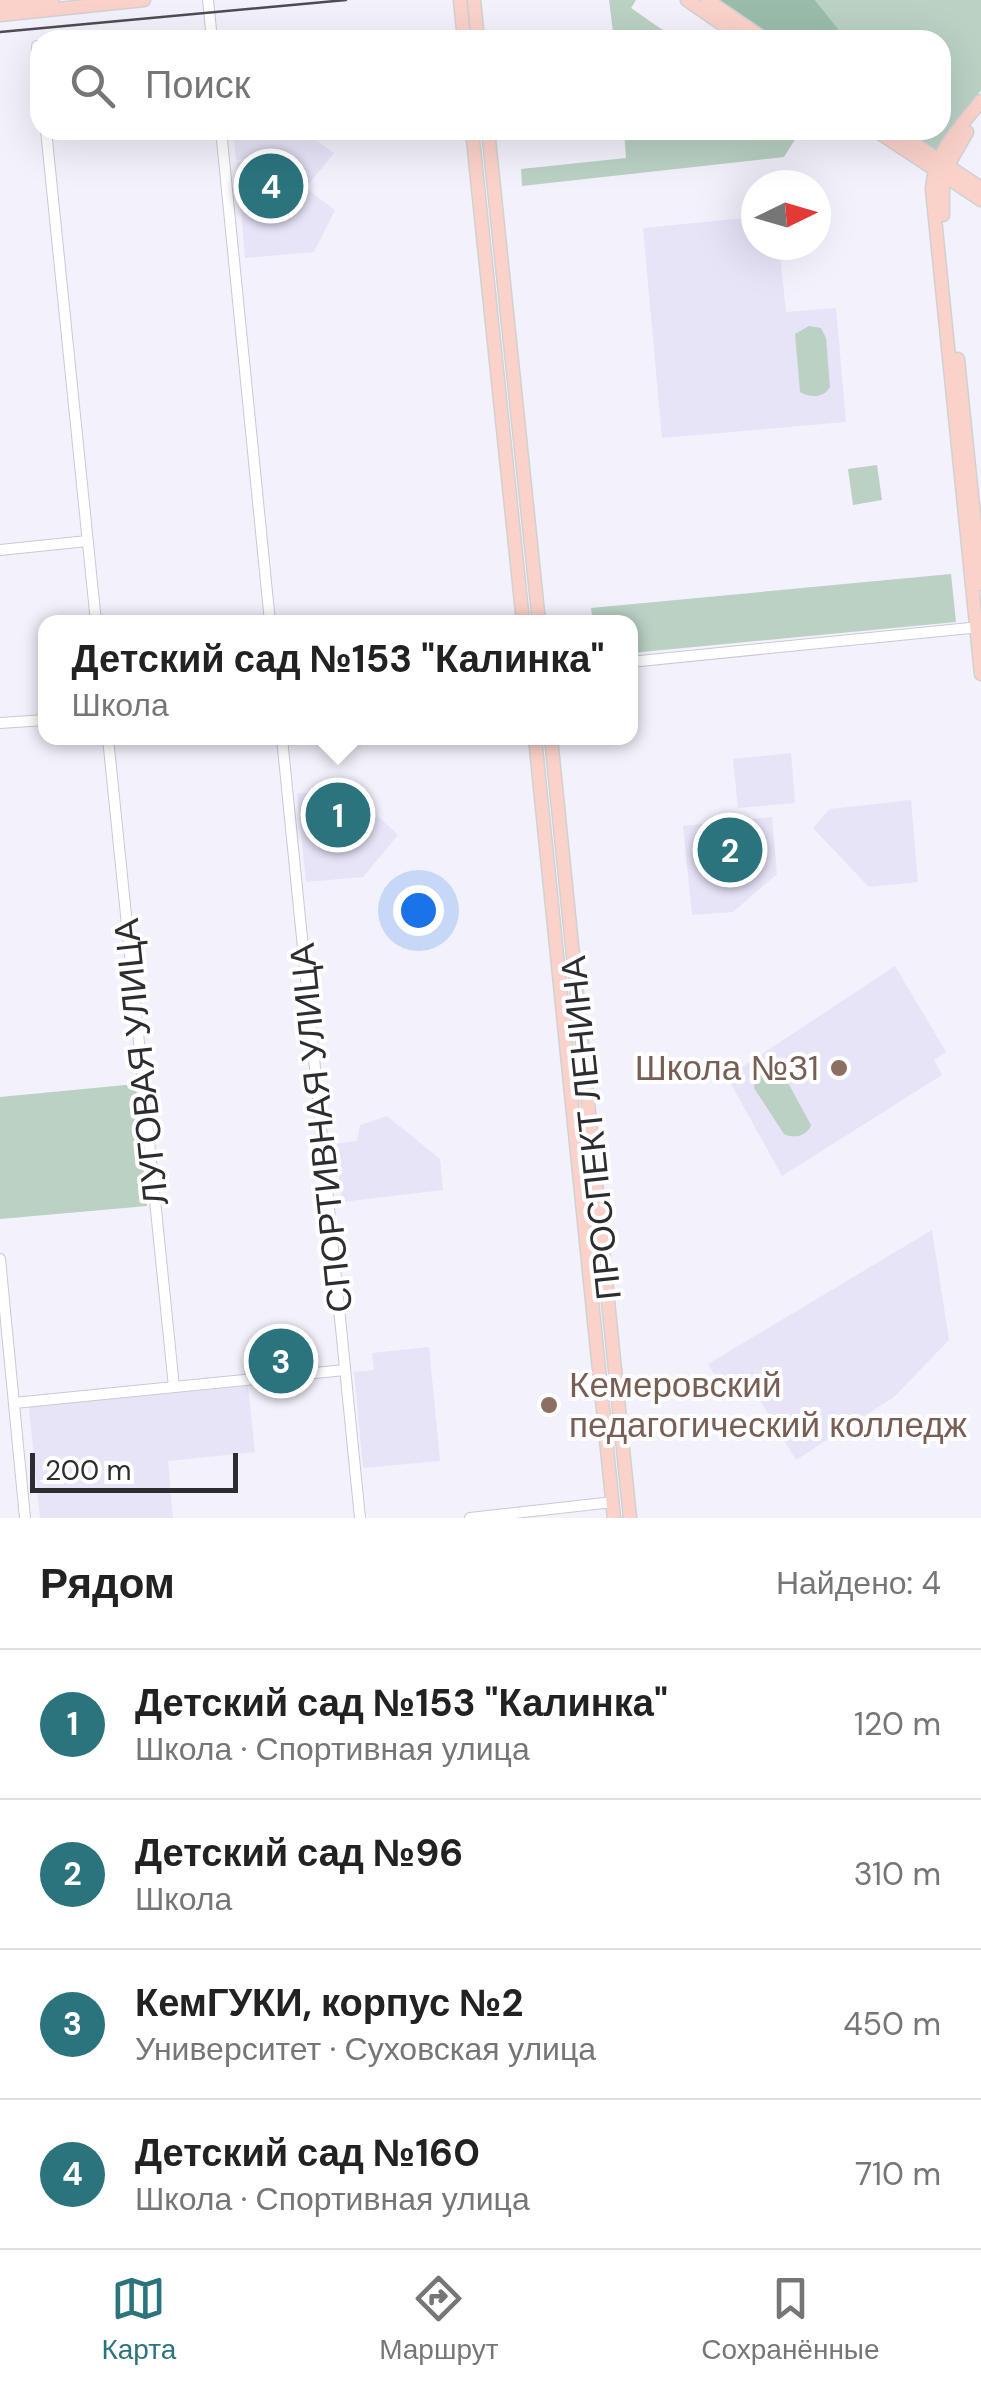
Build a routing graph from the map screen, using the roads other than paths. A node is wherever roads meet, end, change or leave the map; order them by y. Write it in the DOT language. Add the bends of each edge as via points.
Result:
graph roads {
  1 [pos="53,0"];
  2 [pos="144,0"];
  3 [pos="208,0"];
  4 [pos="460,0"];
  5 [pos="474,0"];
  6 [pos="687,0"];
  7 [pos="706,0"];
  8 [pos="0,5"];
  9 [pos="36,6"];
  10 [pos="0,14"];
  11 [pos="211,30"];
  12 [pos="463,30"];
  13 [pos="477,30"];
  14 [pos="730,30"];
  15 [pos="751,30"];
  16 [pos="981,101"];
  17 [pos="981,115"];
  18 [pos="951,138"];
  19 [pos="47,140"];
  20 [pos="222,140"];
  21 [pos="473,140"];
  22 [pos="489,140"];
  23 [pos="894,140"];
  24 [pos="907,140"];
  25 [pos="950,140"];
  26 [pos="940,166"];
  27 [pos="981,188"];
  28 [pos="981,200"];
  29 [pos="88,541"];
  30 [pos="0,550"];
  31 [pos="981,584"];
  32 [pos="95,615"];
  33 [pos="269,615"];
  34 [pos="522,615"];
  35 [pos="538,615"];
  36 [pos="978,627"];
  37 [pos="638,661"];
  38 [pos="981,674"];
  39 [pos="38,721"];
  40 [pos="0,724"];
  41 [pos="109,745"];
  42 [pos="283,745"];
  43 [pos="536,745"];
  44 [pos="552,745"];
  45 [pos="587,1090"];
  46 [pos="572,1093"];
  47 [pos="0,1259"];
  48 [pos="345,1370"];
  49 [pos="174,1387"];
  50 [pos="14,1403"];
  51 [pos="628,1500"];
  52 [pos="612,1502"];
  53 [pos="26,1518"];
  54 [pos="360,1518"];
  55 [pos="470,1518"];
  56 [pos="614,1518"];
  57 [pos="630,1518"];
  1 -- 9 [label="main road"];
  2 -- 9 [label="main road"];
  3 -- 11 [label="street"];
  4 -- 12 [label="main road"];
  5 -- 13 [label="main road"];
  6 -- 14 [label="main road"];
  7 -- 15 [label="main road"];
  8 -- 9 [label="main road"];
  9 -- 10 [label="main road"];
  16 -- 18 [label="main road"];
  17 -- 26 [label="main road"];
  19 -- 29 [label="street"];
  20 -- 33 [label="street"];
  21 -- 34 [label="main road"];
  22 -- 35 [label="main road"];
  23 -- 26 [label="main road"];
  24 -- 26 [label="main road"];
  25 -- 26 [label="main road"];
  26 -- 27 [label="main road"];
  26 -- 28 [label="main road"];
  26 -- 31 [label="main road"];
  26 -- 36 [label="main road" via="934,203"];
  29 -- 30 [label="street"];
  29 -- 32 [label="street"];
  36 -- 37 [label="street"];
  36 -- 38 [label="main road"];
  39 -- 40 [label="street"];
  41 -- 49 [label="street, ЛУГОВАЯ УЛИЦА"];
  42 -- 48 [label="street, СПОРТИВНАЯ УЛИЦА"];
  43 -- 46 [label="main road, ПРОСПЕКТ ЛЕНИНА"];
  44 -- 45 [label="main road, ПРОСПЕКТ ЛЕНИНА"];
  45 -- 46 [label="main road"];
  45 -- 51 [label="main road, ПРОСПЕКТ ЛЕНИНА"];
  46 -- 52 [label="main road, ПРОСПЕКТ ЛЕНИНА"];
  47 -- 50 [label="street"];
  48 -- 49 [label="street"];
  48 -- 54 [label="street, СПОРТИВНАЯ УЛИЦА"];
  49 -- 50 [label="street"];
  50 -- 53 [label="street"];
  51 -- 52 [label="main road"];
  51 -- 57 [label="main road, ПРОСПЕКТ ЛЕНИНА"];
  52 -- 55 [label="street"];
  52 -- 56 [label="main road, ПРОСПЕКТ ЛЕНИНА"];
}
